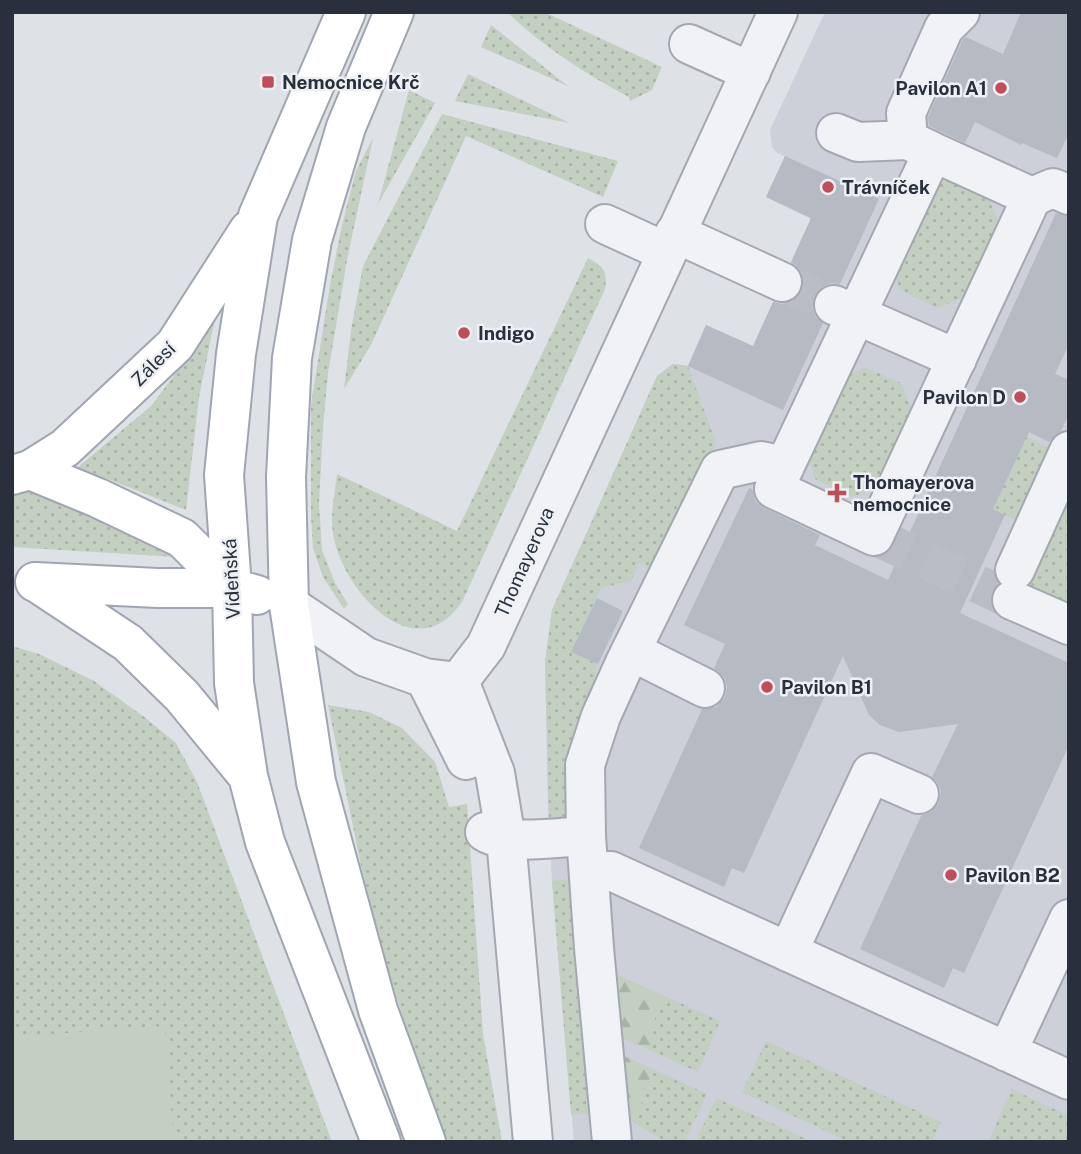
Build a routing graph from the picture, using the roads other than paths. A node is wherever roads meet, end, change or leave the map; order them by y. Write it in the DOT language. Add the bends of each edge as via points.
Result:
graph roads {
  1 [pos="346,12"];
  2 [pos="394,12"];
  3 [pos="778,12"];
  4 [pos="960,12"];
  5 [pos="689,44"];
  6 [pos="751,72"];
  7 [pos="836,133"];
  8 [pos="920,146"];
  9 [pos="1050,196"];
  10 [pos="258,216"];
  11 [pos="605,224"];
  12 [pos="671,243"];
  13 [pos="782,282"];
  14 [pos="844,310"];
  15 [pos="957,359"];
  16 [pos="1069,451"];
  17 [pos="785,466"];
  18 [pos="21,473"];
  19 [pos="24,580"];
  20 [pos="232,588"];
  21 [pos="289,605"];
  22 [pos="1069,625"];
  23 [pos="631,651"];
  24 [pos="442,680"];
  25 [pos="705,688"];
  26 [pos="248,776"];
  27 [pos="919,794"];
  28 [pos="506,839"];
  29 [pos="588,855"];
  30 [pos="1069,919"];
  31 [pos="788,952"];
  32 [pos="1007,1052"];
  33 [pos="1069,1080"];
  34 [pos="381,1142"];
  35 [pos="426,1142"];
  36 [pos="533,1142"];
  37 [pos="612,1142"];
  1 -- 10 [label="main road, Vídeňská"];
  2 -- 21 [label="main road" via="346,127 312,240 291,372 286,477"];
  3 -- 6 [label="street, Thomayerova"];
  4 -- 8 [label="street" via="944,28 906,113"];
  5 -- 6 [label="street"];
  6 -- 12 [label="street, Thomayerova"];
  7 -- 8 [label="street" via="858,142"];
  8 -- 9 [label="street"];
  8 -- 14 [label="street"];
  9 -- 15 [label="street"];
  10 -- 18 [label="main road, Zálesí" via="175,345 65,448"];
  10 -- 20 [label="main road, Vídeňská" via="236,354 224,475"];
  11 -- 12 [label="street"];
  12 -- 13 [label="street"];
  12 -- 24 [label="street, Thomayerova" via="486,646"];
  14 -- 15 [label="street"];
  14 -- 17 [label="street"];
  15 -- 17 [label="street" via="874,536 774,489"];
  16 -- 22 [label="street" via="1014,585"];
  17 -- 23 [label="street" via="761,461 720,470"];
  18 -- 20 [label="main road" via="98,498 182,538"];
  19 -- 20 [label="main road"];
  19 -- 26 [label="main road" via="128,643 182,696"];
  20 -- 21 [label="main road"];
  20 -- 26 [label="main road, Vídeňská" via="234,683"];
  21 -- 24 [label="street" via="354,650"];
  21 -- 35 [label="main road" via="316,782 378,1010"];
  23 -- 25 [label="street"];
  23 -- 29 [label="street" via="585,765"];
  24 -- 28 [label="street" via="495,773"];
  26 -- 34 [label="main road, Vídeňská" via="265,842"];
  27 -- 31 [label="street" via="871,773"];
  28 -- 29 [label="street"];
  28 -- 36 [label="street"];
  29 -- 31 [label="street" via="611,871"];
  29 -- 37 [label="street"];
  30 -- 32 [label="street"];
  31 -- 32 [label="street"];
  32 -- 33 [label="street"];
}
